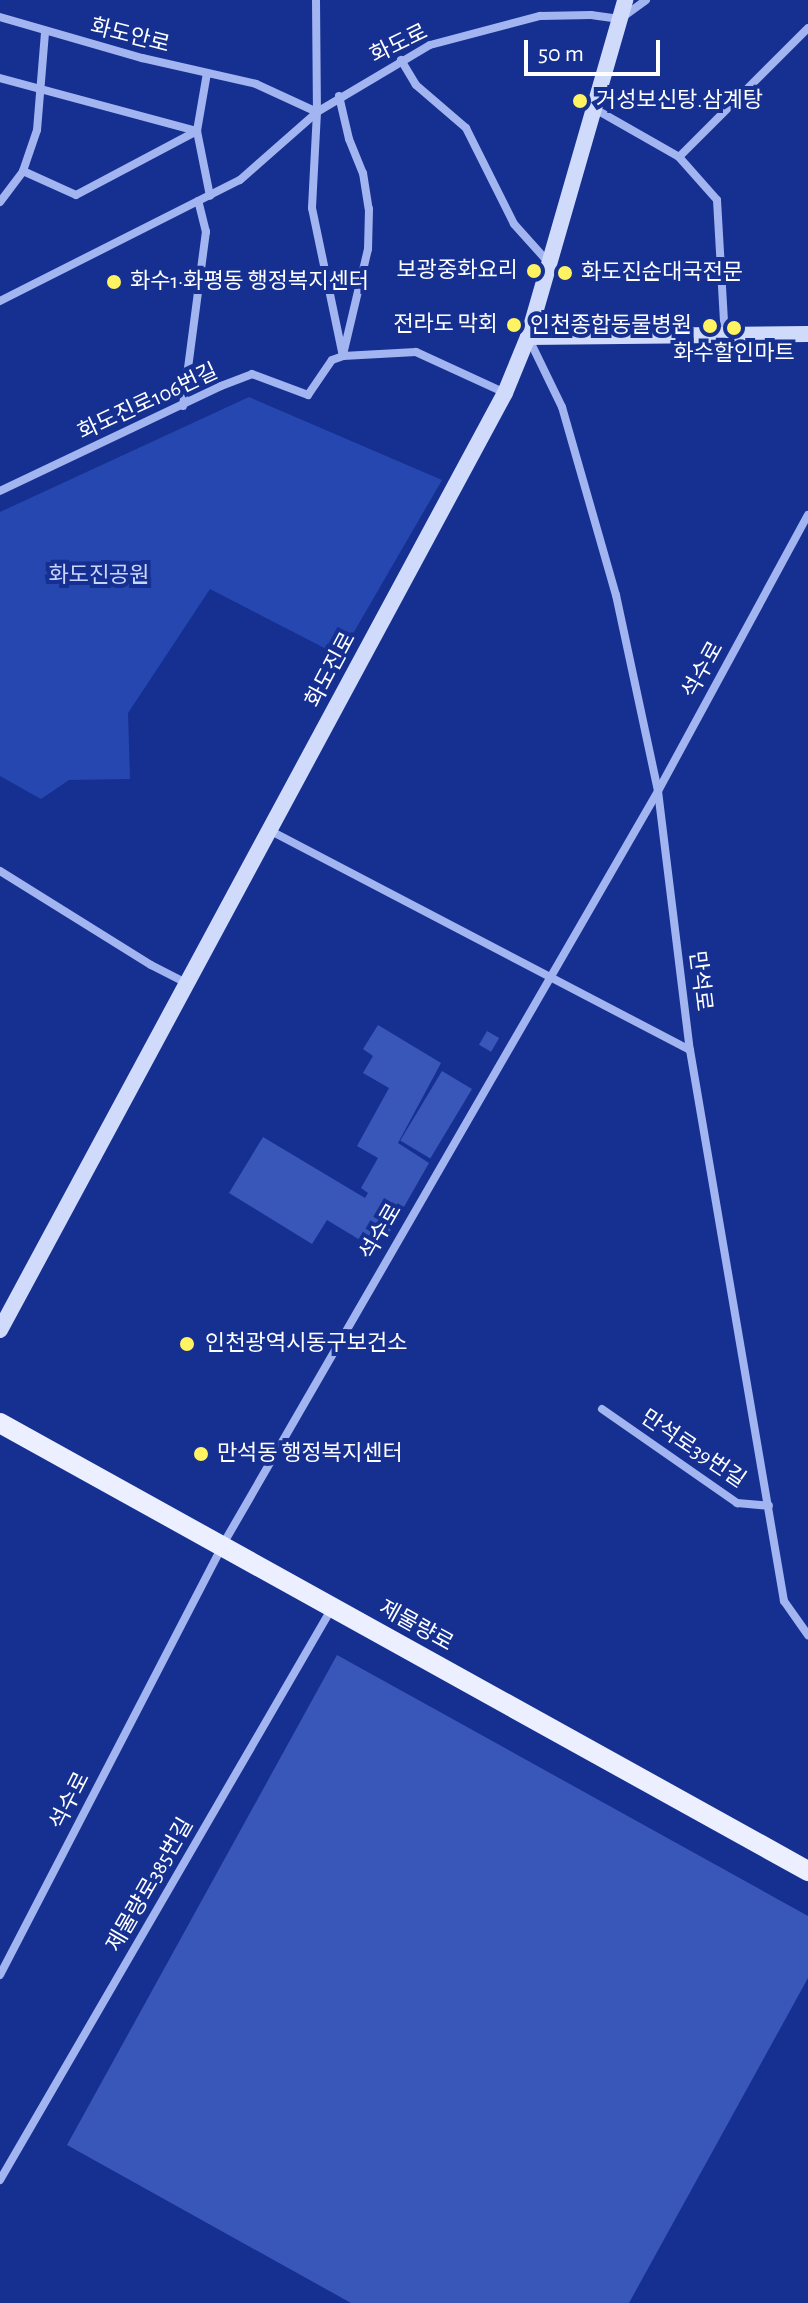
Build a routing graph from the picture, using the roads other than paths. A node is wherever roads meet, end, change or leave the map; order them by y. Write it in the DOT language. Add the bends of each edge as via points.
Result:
graph roads {
  1 [pos="316,0"];
  2 [pos="625,0"];
  3 [pos="646,0"];
  4 [pos="0,17"];
  5 [pos="620,19"];
  6 [pos="808,28"];
  7 [pos="45,32"];
  8 [pos="401,60"];
  9 [pos="207,73"];
  10 [pos="0,78"];
  11 [pos="41,91"];
  12 [pos="339,96"];
  13 [pos="595,109"];
  14 [pos="317,112"];
  15 [pos="197,131"];
  16 [pos="679,157"];
  17 [pos="23,171"];
  18 [pos="210,196"];
  19 [pos="198,201"];
  20 [pos="0,202"];
  21 [pos="549,264"];
  22 [pos="0,301"];
  23 [pos="808,334"];
  24 [pos="528,337"];
  25 [pos="725,338"];
  26 [pos="343,356"];
  27 [pos="505,393"];
  28 [pos="183,406"];
  29 [pos="0,491"];
  30 [pos="808,515"];
  31 [pos="658,791"];
  32 [pos="269,830"];
  33 [pos="0,871"];
  34 [pos="550,975"];
  35 [pos="187,983"];
  36 [pos="690,1050"];
  37 [pos="0,1330"];
  38 [pos="602,1409"];
  39 [pos="0,1423"];
  40 [pos="769,1506"];
  41 [pos="222,1546"];
  42 [pos="332,1607"];
  43 [pos="808,1635"];
  44 [pos="808,1871"];
  45 [pos="0,1975"];
  46 [pos="0,2180"];
  1 -- 14 [label="street"];
  2 -- 5 [label="street, 화도진로"];
  3 -- 5 [label="street"];
  4 -- 7 [label="street, 화도안로"];
  5 -- 8 [label="street, 화도로" via="540,16 430,45"];
  5 -- 13 [label="street, 화도진로"];
  6 -- 16 [label="street"];
  7 -- 9 [label="street, 화도안로"];
  7 -- 11 [label="street"];
  8 -- 12 [label="street, 화도로"];
  8 -- 21 [label="street" via="416,85 466,128 514,224"];
  9 -- 14 [label="street, 화도안로" via="256,84"];
  9 -- 15 [label="street"];
  10 -- 11 [label="street"];
  11 -- 15 [label="street"];
  11 -- 17 [label="street" via="37,130"];
  12 -- 14 [label="street, 화도로"];
  12 -- 26 [label="street, 화도진로106번길" via="363,173 368,235"];
  13 -- 16 [label="street"];
  13 -- 21 [label="street, 화도진로"];
  14 -- 18 [label="street, 화도로" via="240,180"];
  14 -- 26 [label="street" via="312,208"];
  15 -- 17 [label="street" via="76,195"];
  15 -- 18 [label="street"];
  16 -- 25 [label="street" via="717,200"];
  17 -- 20 [label="street"];
  18 -- 19 [label="street, 화도로"];
  19 -- 22 [label="street, 화도로"];
  19 -- 28 [label="street" via="206,232"];
  21 -- 24 [label="street, 화도진로"];
  23 -- 25 [label="street"];
  24 -- 25 [label="street"];
  24 -- 27 [label="street, 화도진로"];
  24 -- 31 [label="street, 만석로" via="562,407 607,566"];
  26 -- 27 [label="street" via="416,352"];
  26 -- 28 [label="street, 화도진로106번길" via="332,360 308,395 252,374"];
  27 -- 32 [label="street, 화도진로"];
  28 -- 29 [label="street, 화도진로106번길"];
  30 -- 31 [label="street, 석수로"];
  31 -- 34 [label="street, 석수로"];
  31 -- 36 [label="street, 만석로"];
  32 -- 34 [label="street"];
  32 -- 35 [label="street, 화도진로"];
  33 -- 35 [label="street"];
  34 -- 36 [label="street"];
  34 -- 41 [label="street, 석수로"];
  35 -- 37 [label="street, 화도진로"];
  36 -- 40 [label="street, 만석로"];
  38 -- 40 [label="street, 만석로39번길" via="737,1503"];
  39 -- 41 [label="main road, 제물량로"];
  40 -- 43 [label="street, 만석로" via="784,1601"];
  41 -- 42 [label="main road, 제물량로"];
  41 -- 45 [label="street, 석수로"];
  42 -- 44 [label="main road, 제물량로"];
  42 -- 46 [label="street, 제물량로385번길"];
}
